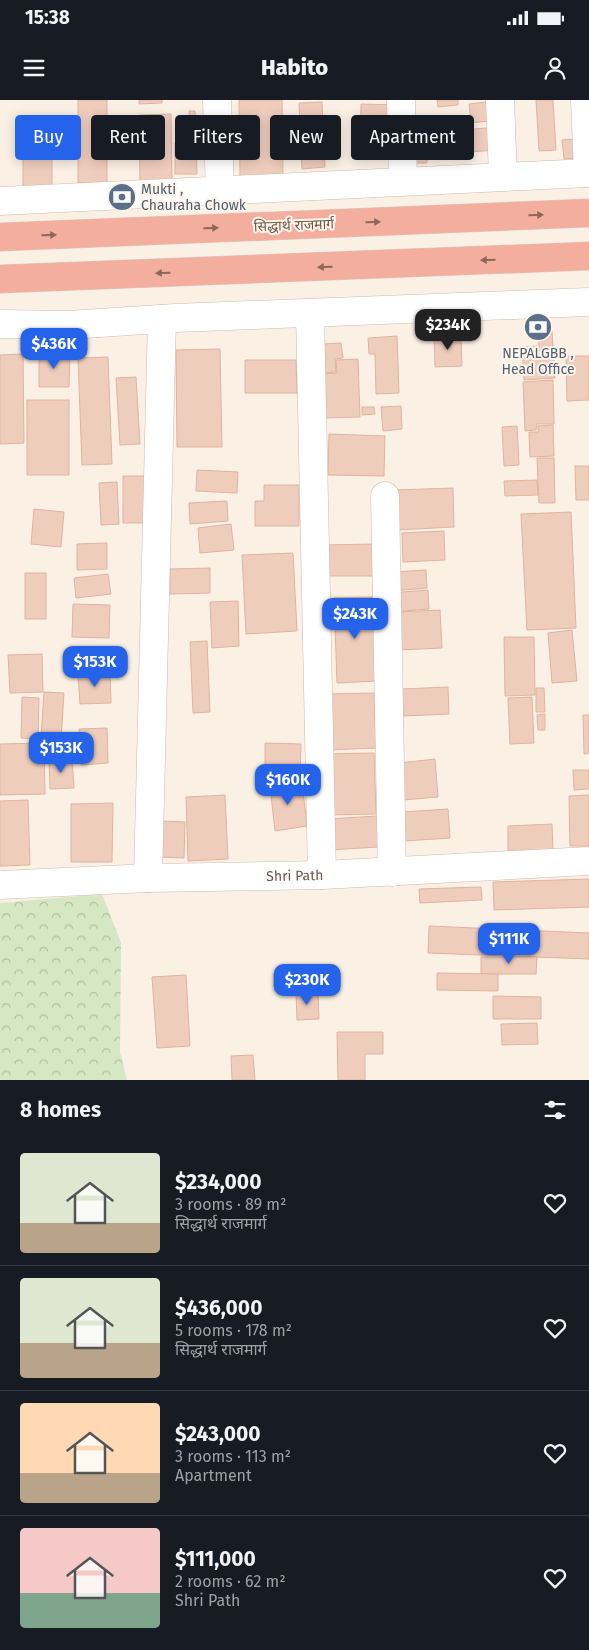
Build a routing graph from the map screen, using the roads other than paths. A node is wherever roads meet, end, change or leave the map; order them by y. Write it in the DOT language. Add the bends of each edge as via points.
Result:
graph roads {
  1 [pos="217,100"];
  2 [pos="401,100"];
  3 [pos="500,100"];
  4 [pos="585,100"];
  5 [pos="588,173"];
  6 [pos="503,176"];
  7 [pos="403,181"];
  8 [pos="220,192"];
  9 [pos="0,201"];
  10 [pos="589,213"];
  11 [pos="0,237"];
  12 [pos="589,256"];
  13 [pos="0,279"];
  14 [pos="589,302"];
  15 [pos="310,313"];
  16 [pos="162,319"];
  17 [pos="0,324"];
  18 [pos="385,496"];
  19 [pos="589,861"];
  20 [pos="392,872"];
  21 [pos="322,875"];
  22 [pos="148,878"];
  23 [pos="0,885"];
  1 -- 8 [label="street"];
  2 -- 7 [label="street"];
  3 -- 6 [label="street"];
  4 -- 5 [label="street"];
  5 -- 6 [label="street"];
  6 -- 7 [label="street"];
  7 -- 8 [label="street"];
  8 -- 9 [label="street"];
  11 -- 10 [label="highway, सिद्धार्थ राजमार्ग, one-way"];
  12 -- 13 [label="highway, one-way"];
  14 -- 15 [label="street"];
  15 -- 16 [label="street"];
  15 -- 21 [label="street"];
  16 -- 17 [label="street" via="69,325"];
  16 -- 22 [label="street"];
  18 -- 20 [label="street"];
  19 -- 20 [label="street, Shri Path"];
  20 -- 21 [label="street, Shri Path"];
  21 -- 22 [label="street, Shri Path"];
  22 -- 23 [label="street, Shri Path"];
}
